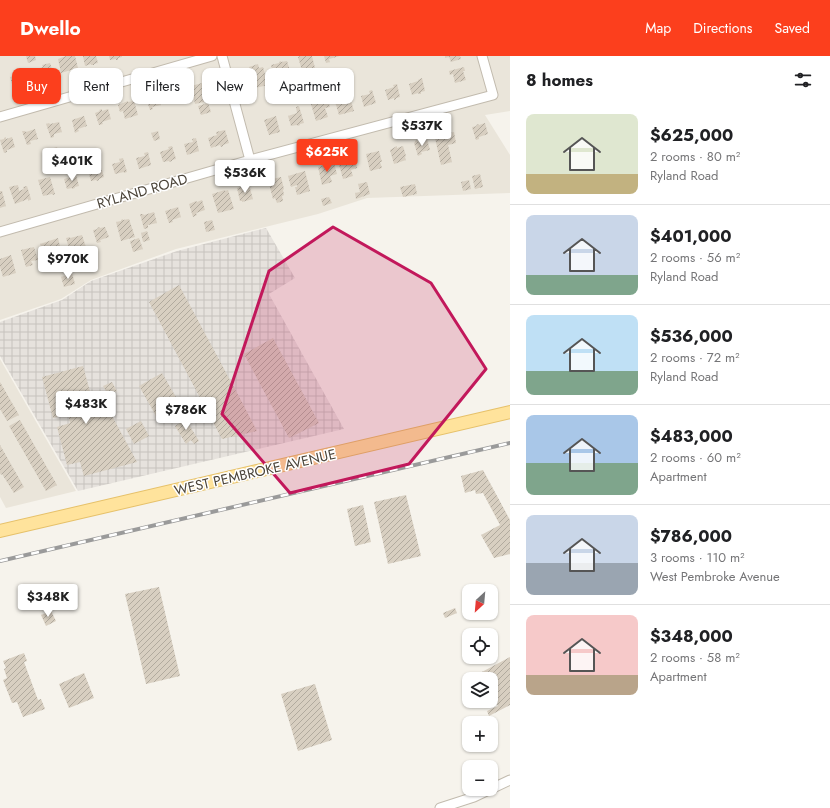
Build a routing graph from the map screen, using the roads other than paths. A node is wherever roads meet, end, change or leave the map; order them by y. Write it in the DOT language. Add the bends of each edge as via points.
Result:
graph roads {
  1 [pos="212,56"];
  2 [pos="222,56"];
  3 [pos="482,56"];
  4 [pos="0,117"];
  5 [pos="250,160"];
  6 [pos="0,232"];
  7 [pos="510,412"];
  8 [pos="0,531"];
  9 [pos="510,780"];
  10 [pos="440,808"];
  1 -- 4 [label="street"];
  2 -- 5 [label="street"];
  3 -- 5 [label="street, RYLAND ROAD" via="493,95"];
  5 -- 6 [label="street, RYLAND ROAD"];
  7 -- 8 [label="main road, WEST PEMBROKE AVENUE"];
  9 -- 10 [label="street" via="474,798"];
}
